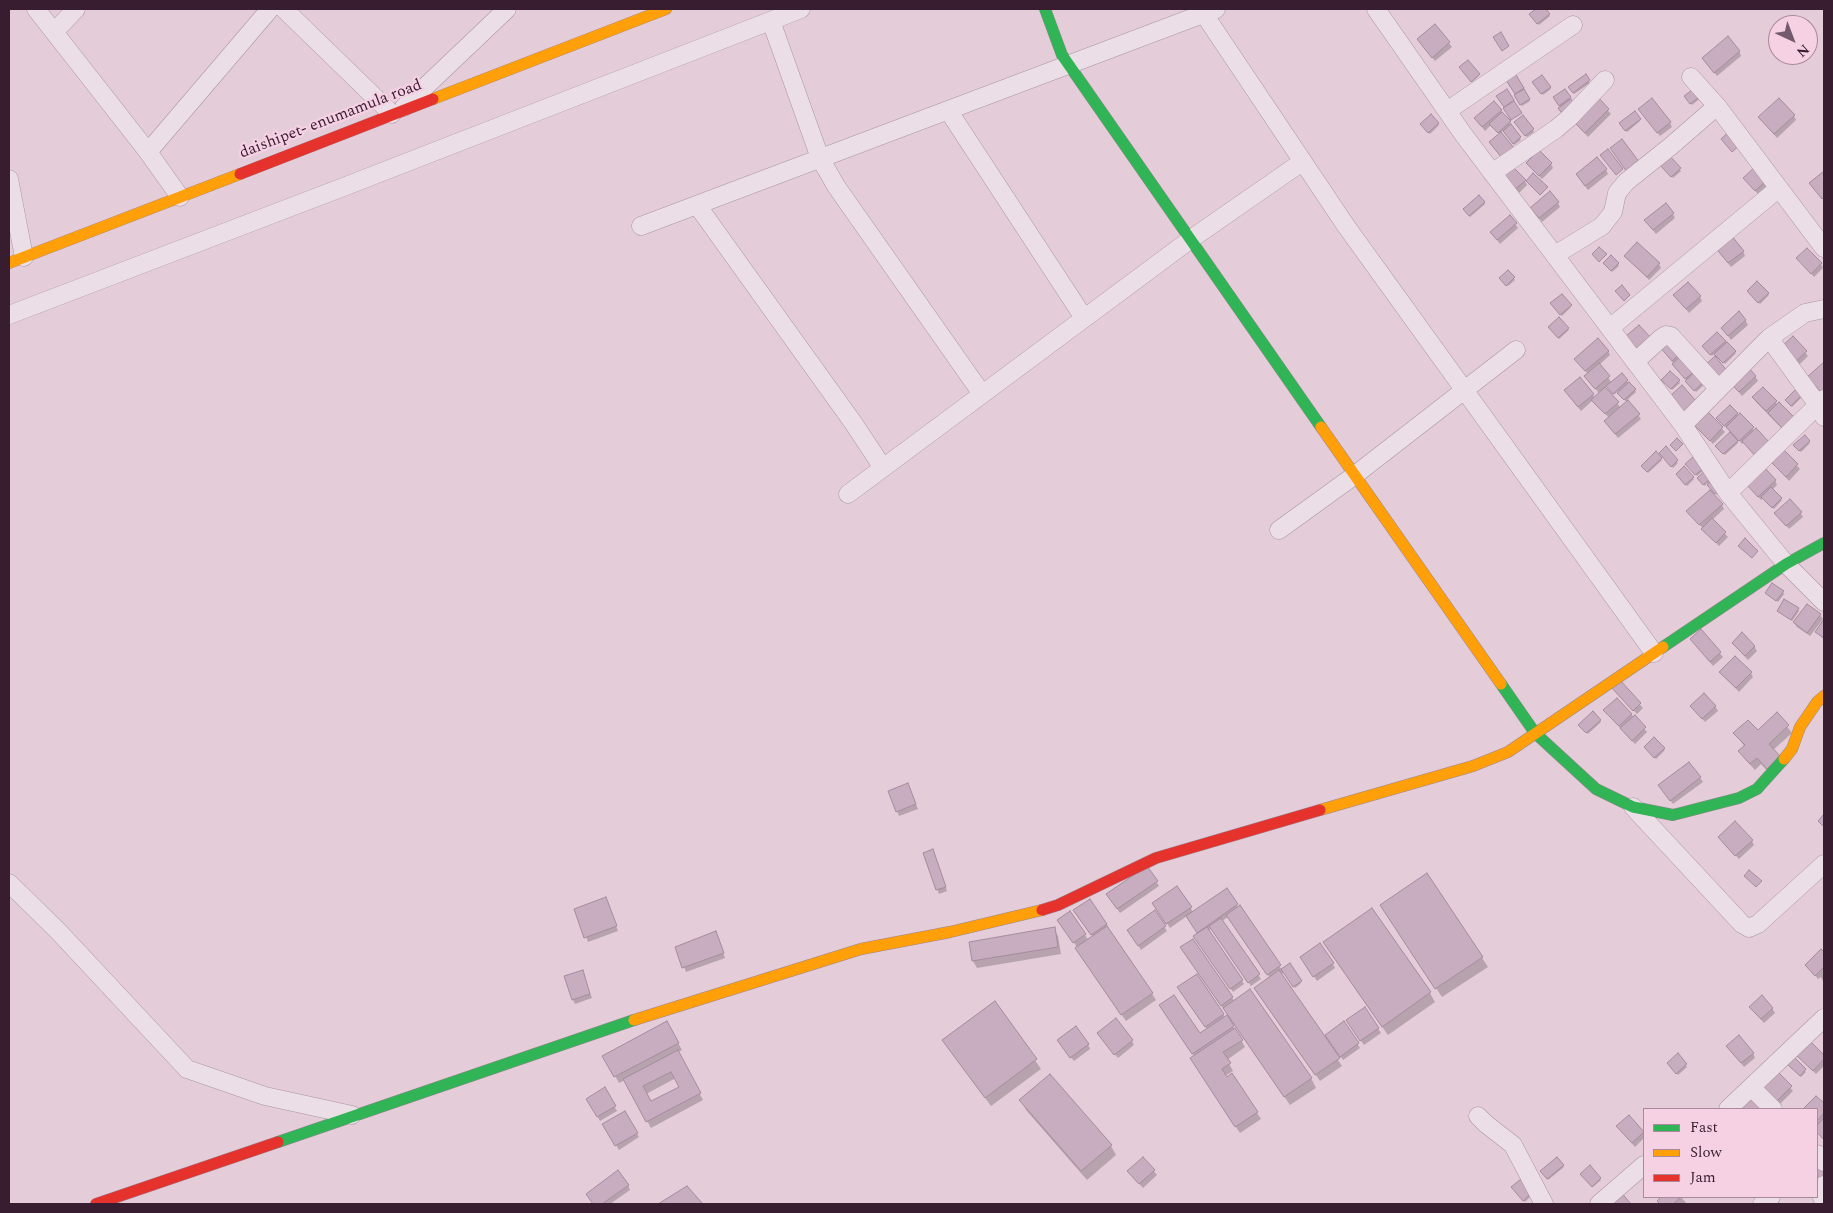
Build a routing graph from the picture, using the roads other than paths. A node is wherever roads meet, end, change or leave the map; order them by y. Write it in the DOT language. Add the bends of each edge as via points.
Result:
graph roads {
  1 [pos="36,9"];
  2 [pos="76,9"];
  3 [pos="270,9"];
  4 [pos="284,9"];
  5 [pos="507,9"];
  6 [pos="666,9"];
  7 [pos="801,9"];
  8 [pos="1045,9"];
  9 [pos="1376,9"];
  10 [pos="1210,11"];
  11 [pos="771,20"];
  12 [pos="1573,25"];
  13 [pos="55,31"];
  14 [pos="1069,64"];
  15 [pos="1691,77"];
  16 [pos="1605,80"];
  17 [pos="1717,106"];
  18 [pos="948,110"];
  19 [pos="1447,111"];
  20 [pos="396,112"];
  21 [pos="148,152"];
  22 [pos="820,158"];
  23 [pos="1302,162"];
  24 [pos="1492,173"];
  25 [pos="9,179"];
  26 [pos="1779,188"];
  27 [pos="180,196"];
  28 [pos="697,205"];
  29 [pos="641,226"];
  30 [pos="1191,239"];
  31 [pos="1824,248"];
  32 [pos="1555,255"];
  33 [pos="16,260"];
  34 [pos="1824,309"];
  35 [pos="9,315"];
  36 [pos="1084,318"];
  37 [pos="1610,328"];
  38 [pos="1769,338"];
  39 [pos="1516,350"];
  40 [pos="1635,362"];
  41 [pos="1718,388"];
  42 [pos="1465,390"];
  43 [pos="982,394"];
  44 [pos="1822,407"];
  45 [pos="1683,425"];
  46 [pos="883,468"];
  47 [pos="1355,475"];
  48 [pos="1728,493"];
  49 [pos="848,494"];
  50 [pos="1279,530"];
  51 [pos="1824,543"];
  52 [pos="1786,564"];
  53 [pos="1824,602"];
  54 [pos="1654,653"];
  55 [pos="1824,696"];
  56 [pos="1535,733"];
  57 [pos="1633,807"];
  58 [pos="1824,864"];
  59 [pos="9,882"];
  60 [pos="1824,1018"];
  61 [pos="1752,1088"];
  62 [pos="1729,1108"];
  63 [pos="1772,1108"];
  64 [pos="352,1115"];
  65 [pos="1478,1116"];
  66 [pos="1643,1166"];
  67 [pos="1824,1185"];
  68 [pos="1824,1202"];
  69 [pos="96,1204"];
  70 [pos="1544,1204"];
  71 [pos="1600,1204"];
  1 -- 13 [label="street"];
  2 -- 13 [label="street"];
  3 -- 21 [label="street"];
  4 -- 20 [label="street"];
  5 -- 20 [label="street"];
  6 -- 20 [label="street, daishipet- enumamula road"];
  7 -- 11 [label="street"];
  8 -- 14 [label="street"];
  9 -- 19 [label="street"];
  10 -- 14 [label="street"];
  10 -- 23 [label="street"];
  11 -- 22 [label="street"];
  11 -- 35 [label="street"];
  12 -- 19 [label="street"];
  13 -- 21 [label="street"];
  14 -- 18 [label="street"];
  14 -- 30 [label="street"];
  15 -- 17 [label="street"];
  16 -- 24 [label="street" via="1556,129"];
  17 -- 26 [label="street"];
  17 -- 32 [label="street" via="1626,182 1617,193 1613,212 1602,226"];
  18 -- 22 [label="street"];
  18 -- 36 [label="street"];
  19 -- 24 [label="street"];
  20 -- 27 [label="street, daishipet- enumamula road"];
  21 -- 27 [label="street"];
  22 -- 28 [label="street"];
  22 -- 43 [label="street" via="836,186"];
  23 -- 30 [label="street"];
  23 -- 42 [label="street"];
  24 -- 32 [label="street"];
  25 -- 33 [label="street"];
  26 -- 31 [label="street"];
  26 -- 37 [label="street"];
  27 -- 33 [label="street, daishipet- enumamula road"];
  28 -- 29 [label="street"];
  28 -- 46 [label="street"];
  30 -- 36 [label="street"];
  30 -- 47 [label="street"];
  32 -- 37 [label="street"];
  34 -- 38 [label="street" via="1805,314"];
  36 -- 43 [label="street"];
  37 -- 40 [label="street"];
  38 -- 41 [label="street"];
  38 -- 44 [label="street"];
  39 -- 42 [label="street"];
  40 -- 41 [label="street" via="1660,339 1671,336"];
  40 -- 45 [label="street"];
  41 -- 45 [label="street"];
  42 -- 47 [label="street"];
  42 -- 54 [label="street"];
  43 -- 46 [label="street"];
  44 -- 48 [label="street"];
  45 -- 48 [label="street"];
  46 -- 49 [label="street"];
  47 -- 50 [label="street"];
  47 -- 56 [label="street"];
  48 -- 52 [label="street"];
  51 -- 52 [label="street"];
  52 -- 53 [label="street"];
  52 -- 54 [label="street"];
  54 -- 56 [label="street"];
  55 -- 57 [label="street" via="1800,727 1792,749 1757,789 1739,798 1673,815"];
  56 -- 57 [label="street" via="1596,789"];
  56 -- 64 [label="street" via="1508,752 1473,766 1156,858 1041,911 861,949 609,1028"];
  57 -- 58 [label="street" via="1749,928 1758,924"];
  59 -- 64 [label="street" via="187,1069 265,1096"];
  60 -- 61 [label="street"];
  61 -- 62 [label="street"];
  61 -- 63 [label="street"];
  64 -- 69 [label="street"];
  65 -- 70 [label="street" via="1513,1145"];
  66 -- 71 [label="street"];
  67 -- 68 [label="street" via="1820,1192"];
}
